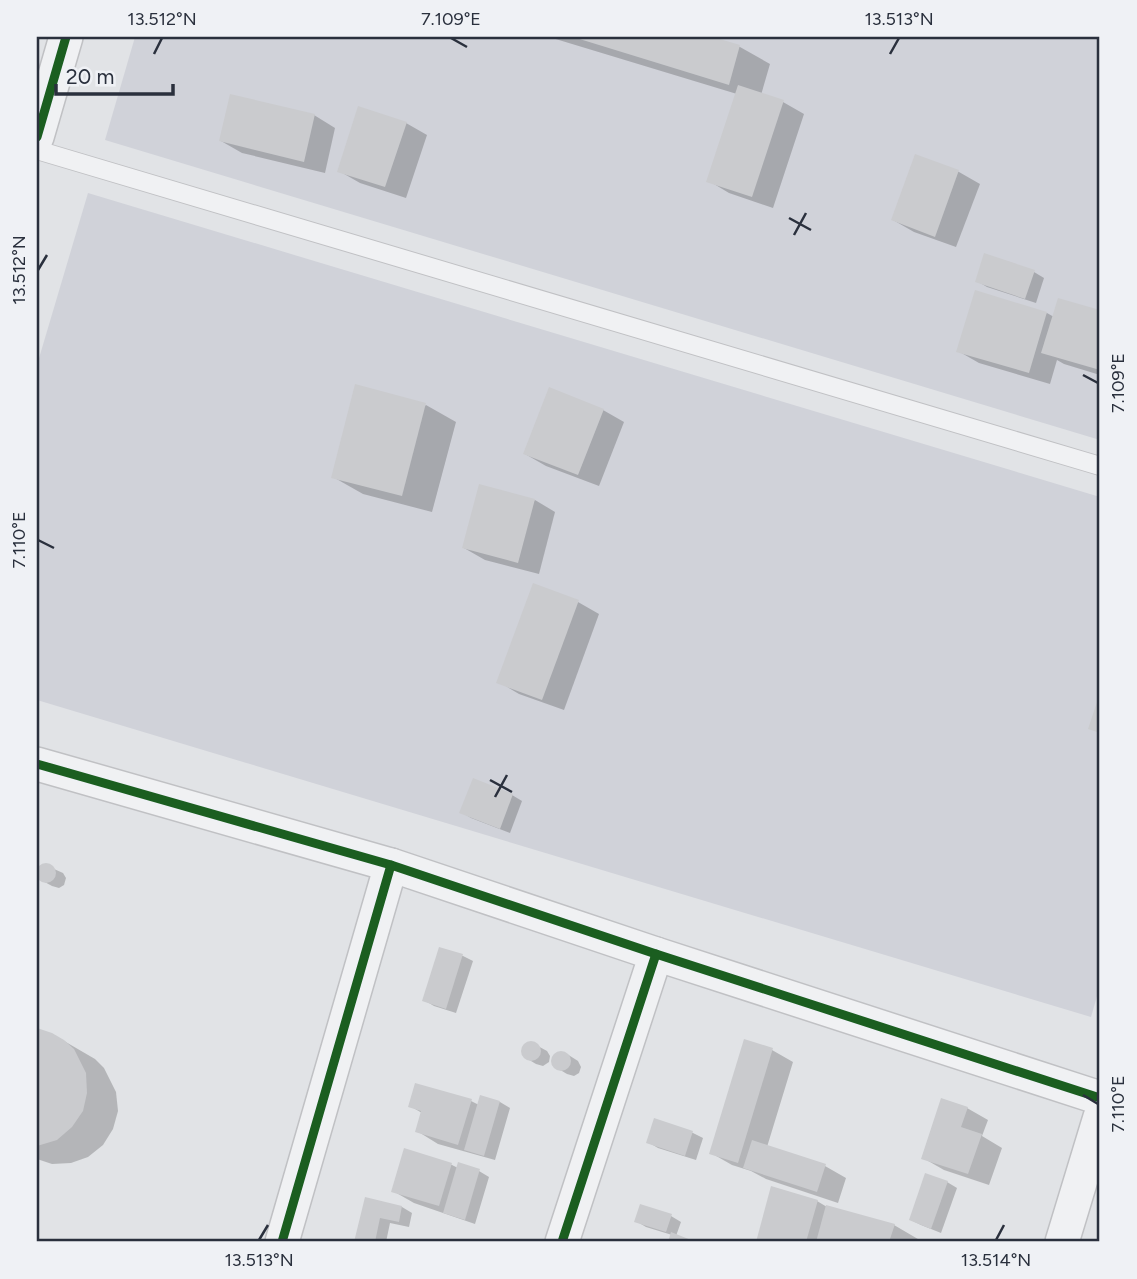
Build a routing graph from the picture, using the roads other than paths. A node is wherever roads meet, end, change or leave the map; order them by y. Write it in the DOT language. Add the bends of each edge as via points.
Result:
graph roads {
  1 [pos="66,37"];
  2 [pos="43,94"];
  3 [pos="37,136"];
  4 [pos="37,150"];
  5 [pos="1100,466"];
  6 [pos="37,764"];
  7 [pos="391,865"];
  8 [pos="656,954"];
  9 [pos="1100,1098"];
  10 [pos="1100,1117"];
  11 [pos="282,1242"];
  12 [pos="562,1242"];
  13 [pos="1062,1242"];
  1 -- 2 [label="street"];
  2 -- 3 [label="street"];
  4 -- 5 [label="lane"];
  6 -- 7 [label="street"];
  7 -- 8 [label="street"];
  7 -- 11 [label="street"];
  8 -- 9 [label="street"];
  8 -- 12 [label="street"];
  10 -- 13 [label="street"];
}
